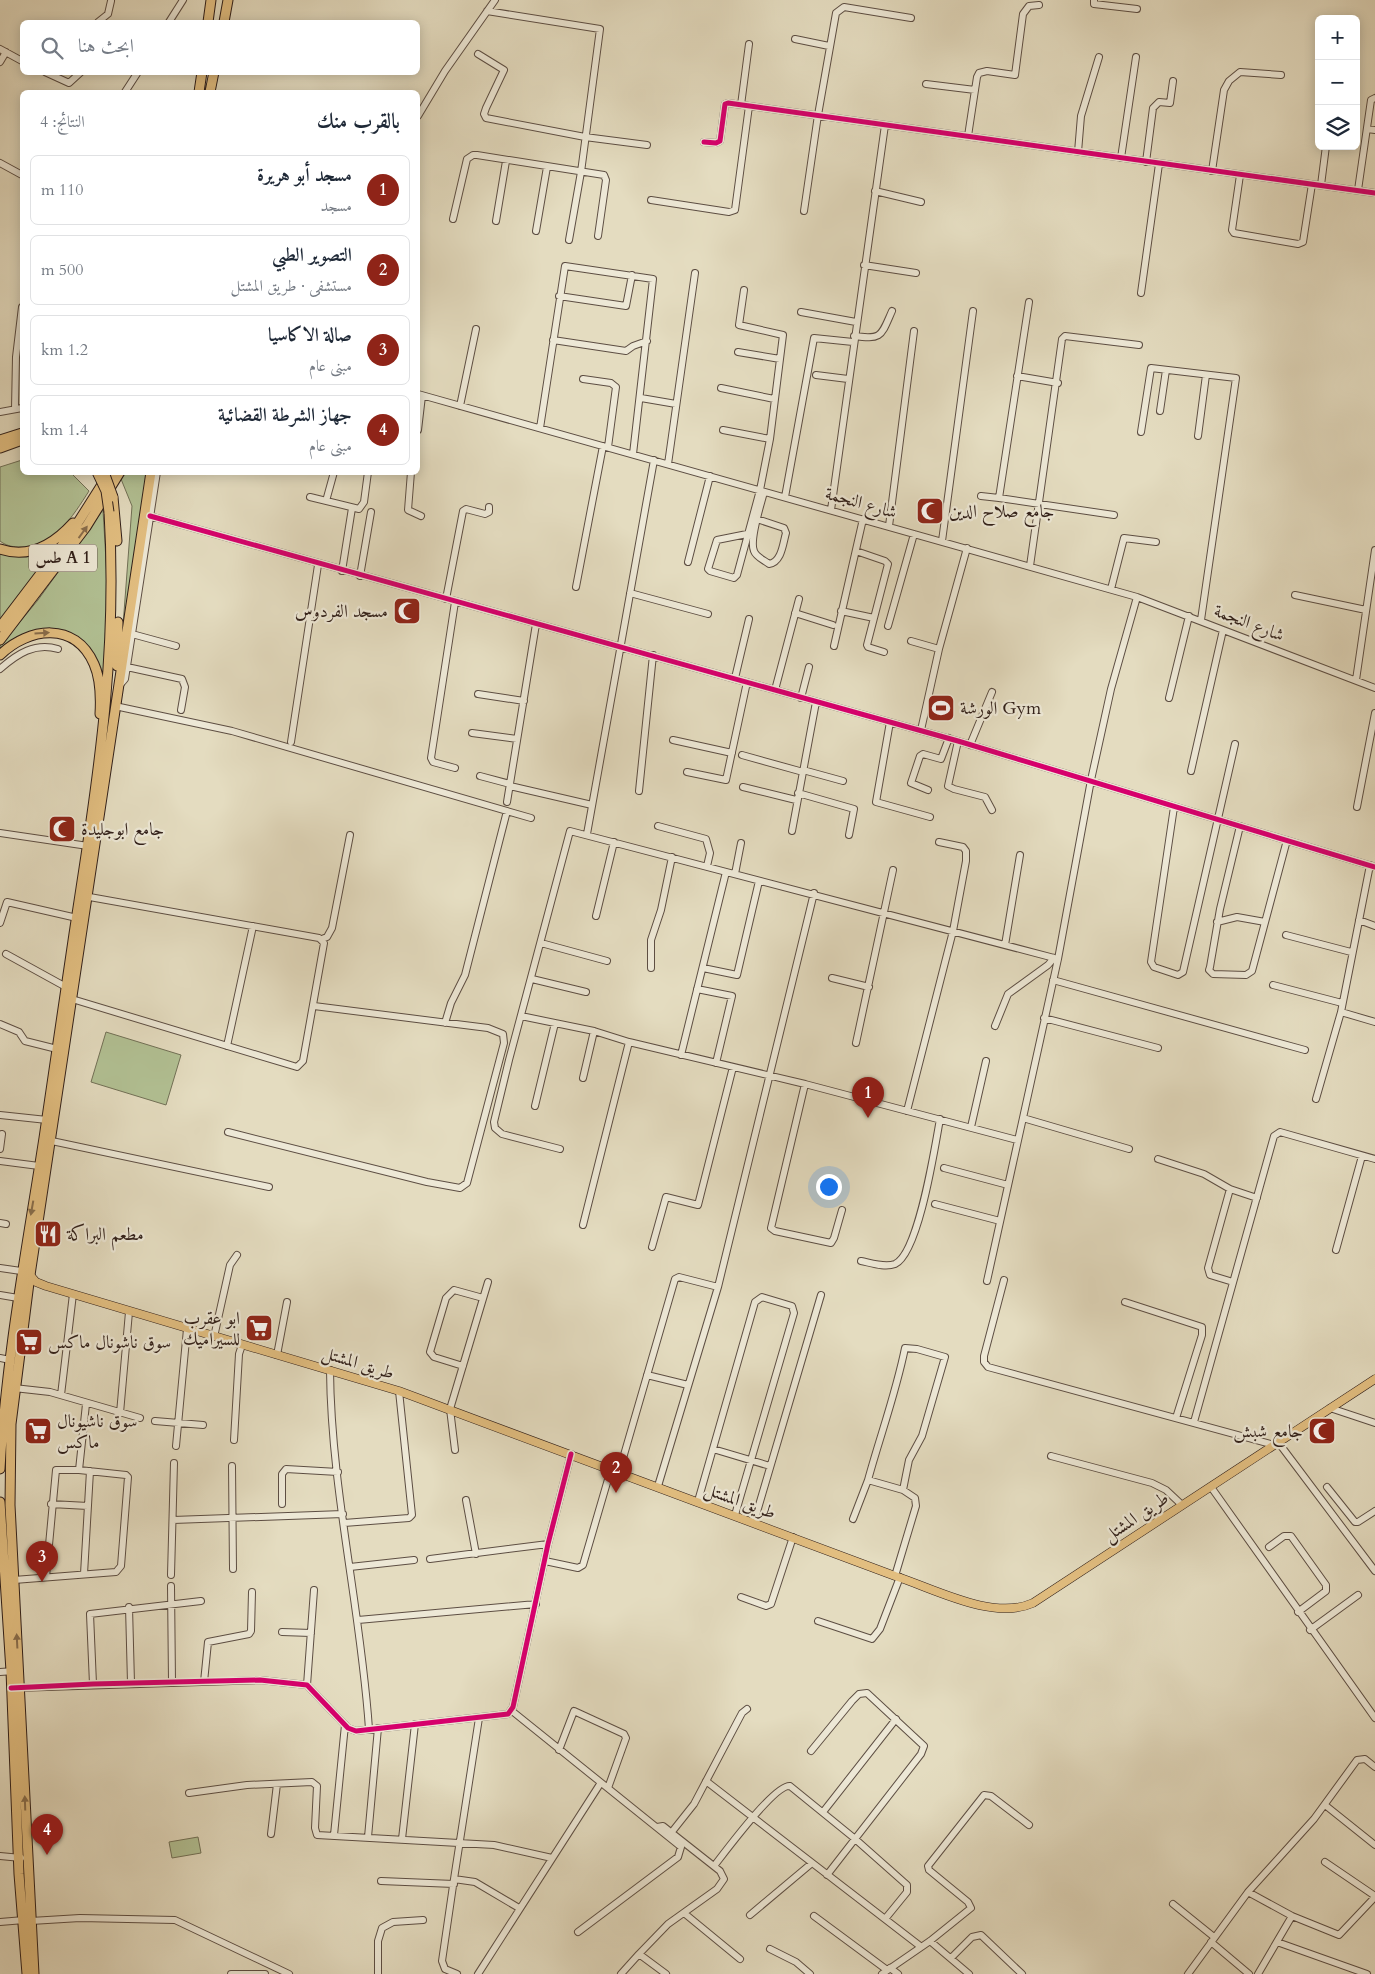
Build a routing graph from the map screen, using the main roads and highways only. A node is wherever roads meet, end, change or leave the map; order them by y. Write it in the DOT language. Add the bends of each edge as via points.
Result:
graph roads {
  1 [pos="211,0"];
  2 [pos="228,0"];
  3 [pos="208,20"];
  4 [pos="224,20"];
  5 [pos="202,75"];
  6 [pos="213,75"];
  7 [pos="199,90"];
  8 [pos="210,90"];
  9 [pos="20,434"];
  10 [pos="0,440"];
  11 [pos="20,441"];
  12 [pos="0,448"];
  13 [pos="98,475"];
  14 [pos="105,475"];
  15 [pos="108,475"];
  16 [pos="118,475"];
  17 [pos="151,475"];
  18 [pos="95,498"];
  19 [pos="0,549"];
  20 [pos="0,627"];
  21 [pos="0,640"];
  22 [pos="0,655"];
  23 [pos="120,676"];
  24 [pos="98,779"];
  25 [pos="84,896"];
  26 [pos="47,1140"];
  27 [pos="26,1273"];
  28 [pos="46,1286"];
  29 [pos="28,1289"];
  30 [pos="1375,1379"];
  31 [pos="1,1436"];
  32 [pos="0,1469"];
  33 [pos="0,1502"];
  34 [pos="1,1528"];
  35 [pos="11,1528"];
  36 [pos="15,1671"];
  37 [pos="27,1921"];
  38 [pos="27,1974"];
  39 [pos="34,1974"];
  1 -- 3 [label="highway"];
  2 -- 4 [label="highway"];
  5 -- 7 [label="highway"];
  6 -- 8 [label="highway"];
  9 -- 10 [label="highway"];
  11 -- 12 [label="highway"];
  13 -- 24 [label="highway, bridge" via="106,491 112,567 106,717"];
  14 -- 23 [label="highway, bridge" via="113,497 118,562 117,659"];
  15 -- 18 [label="highway, طس A 1"];
  21 -- 16 [label="highway, طس A 1, one-way" via="82,532"];
  17 -- 23 [label="highway"];
  18 -- 19 [label="highway" via="67,530 44,546 20,553"];
  18 -- 20 [label="highway, طس A 1"];
  22 -- 24 [label="highway, one-way" via="24,637 47,632 70,638 88,653 96,669 101,694"];
  23 -- 25 [label="highway"];
  24 -- 25 [label="highway"];
  25 -- 26 [label="highway" via="72,998"];
  25 -- 26 [label="highway" via="77,918 66,987"];
  26 -- 27 [label="highway"];
  26 -- 27 [label="highway, one-way" via="39,1166"];
  27 -- 28 [label="main road, طريق المشتل"];
  27 -- 29 [label="highway"];
  27 -- 31 [label="highway" via="18,1298"];
  28 -- 29 [label="main road, طريق المشتل"];
  28 -- 30 [label="main road, طريق المشتل" via="399,1391 897,1576 1006,1610 1033,1603"];
  29 -- 35 [label="highway" via="14,1388 9,1477"];
  31 -- 32 [label="highway"];
  33 -- 34 [label="highway"];
  34 -- 35 [label="highway"];
  34 -- 36 [label="highway"];
  36 -- 35 [label="highway, one-way"];
  36 -- 37 [label="highway"];
  37 -- 38 [label="highway"];
  37 -- 39 [label="highway"];
}
